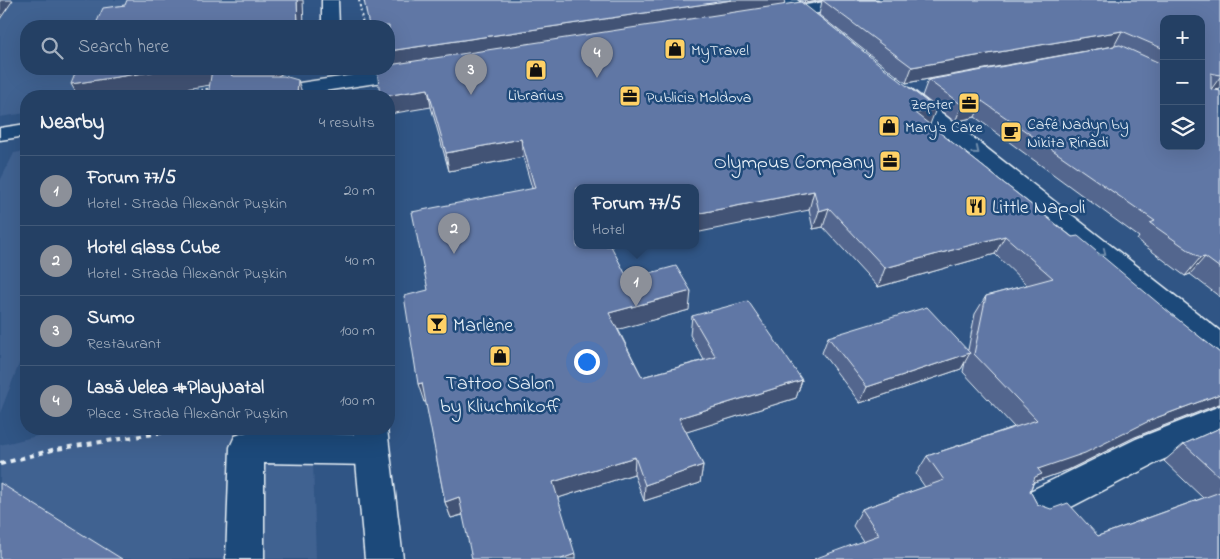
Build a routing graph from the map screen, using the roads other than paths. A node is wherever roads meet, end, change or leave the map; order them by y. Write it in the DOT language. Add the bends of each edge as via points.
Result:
graph roads {
  1 [pos="330,0"];
  2 [pos="870,0"];
  3 [pos="794,6"];
  4 [pos="755,18"];
  5 [pos="332,20"];
  6 [pos="835,38"];
  7 [pos="432,69"];
  8 [pos="395,74"];
  9 [pos="390,75"];
  10 [pos="334,83"];
  11 [pos="930,87"];
  12 [pos="290,90"];
  13 [pos="20,131"];
  14 [pos="0,134"];
  15 [pos="1220,348"];
  16 [pos="1220,420"];
  17 [pos="371,439"];
  18 [pos="1035,507"];
  19 [pos="245,559"];
  20 [pos="384,559"];
  1 -- 5 [label="street"];
  2 -- 3 [label="street"];
  3 -- 4 [label="street"];
  3 -- 6 [label="street"];
  7 -- 8 [label="street"];
  9 -- 10 [label="street"];
  10 -- 12 [label="street"];
  11 -- 15 [label="street, one-way" via="896,86"];
  13 -- 14 [label="street"];
  16 -- 18 [label="street" via="1148,450"];
  17 -- 19 [label="street" via="247,447"];
  17 -- 20 [label="street"];
}
